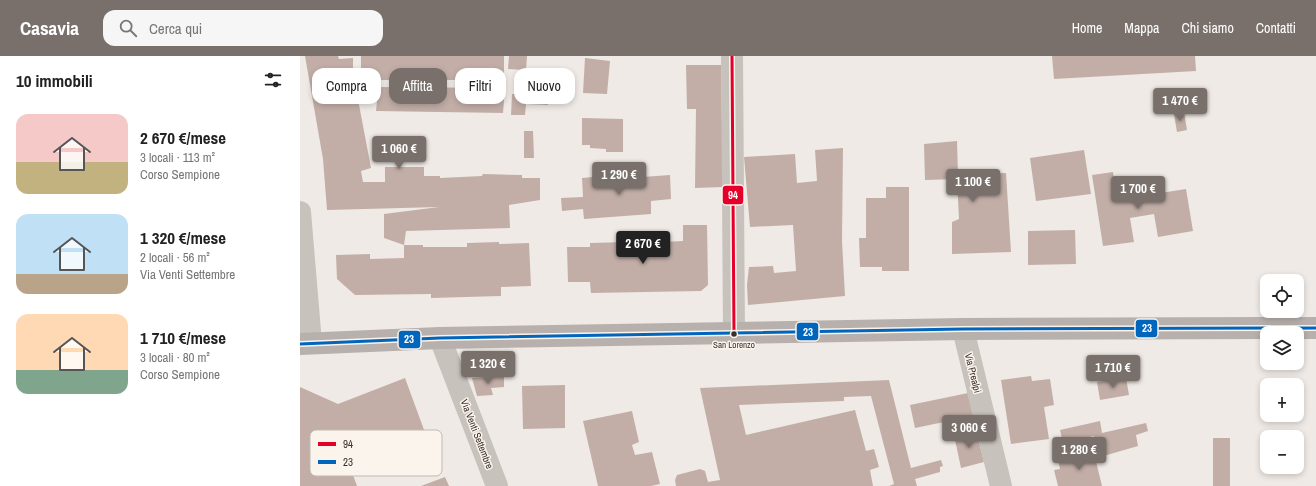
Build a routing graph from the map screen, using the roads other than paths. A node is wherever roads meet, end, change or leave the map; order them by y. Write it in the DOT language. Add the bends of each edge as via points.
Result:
graph roads {
  1 [pos="732,56"];
  2 [pos="300,212"];
  3 [pos="1316,328"];
  4 [pos="962,329"];
  5 [pos="734,334"];
  6 [pos="440,338"];
  7 [pos="306,344"];
  8 [pos="497,486"];
  9 [pos="1001,486"];
  1 -- 5 [label="street"];
  2 -- 7 [label="street"];
  3 -- 4 [label="main road"];
  4 -- 5 [label="main road"];
  4 -- 9 [label="street, Via Prealpi"];
  5 -- 6 [label="main road"];
  6 -- 7 [label="main road"];
  6 -- 8 [label="street, Via Venti Settembre"];
}
